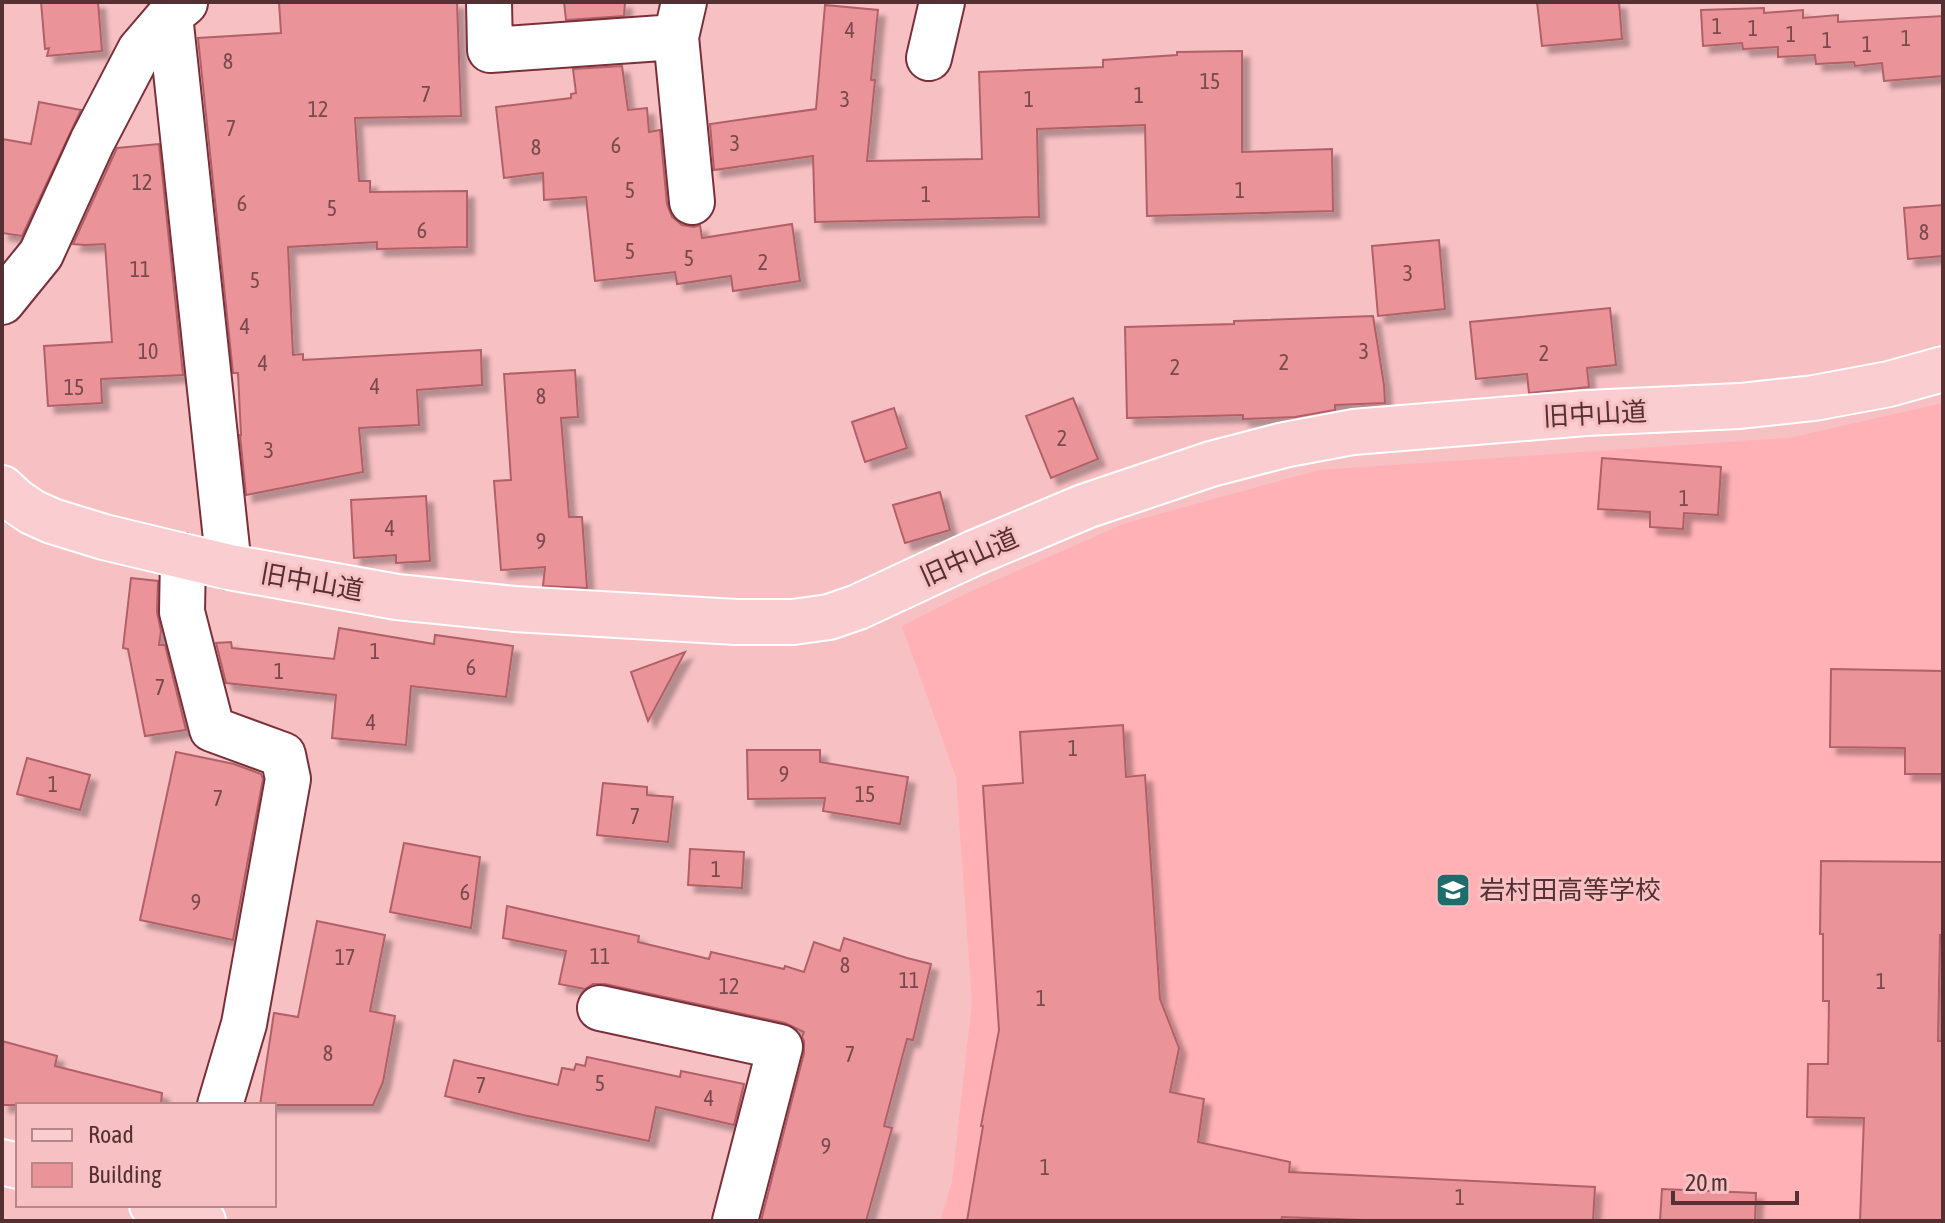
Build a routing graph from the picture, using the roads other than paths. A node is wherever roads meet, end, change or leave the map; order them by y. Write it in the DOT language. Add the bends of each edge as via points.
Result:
graph roads {
  1 [pos="489,2"];
  2 [pos="942,2"];
  3 [pos="178,9"];
  4 [pos="680,20"];
  5 [pos="929,58"];
  6 [pos="692,202"];
  7 [pos="2,302"];
  8 [pos="1943,369"];
  9 [pos="2,488"];
  10 [pos="183,556"];
  11 [pos="229,567"];
  12 [pos="600,1008"];
  13 [pos="221,1103"];
  14 [pos="735,1221"];
  1 -- 4 [label="street" via="490,50"];
  2 -- 5 [label="street"];
  3 -- 7 [label="street" via="140,50 41,254"];
  3 -- 11 [label="street"];
  4 -- 6 [label="street"];
  8 -- 11 [label="main road, 旧中山道" via="1814,398 1353,432 1284,445 1086,506 858,607 793,622 485,606 397,597"];
  9 -- 10 [label="main road, 旧中山道" via="52,521"];
  10 -- 11 [label="main road, 旧中山道"];
  10 -- 13 [label="street" via="182,612 212,729 283,755 288,779 244,1024"];
  12 -- 14 [label="street" via="780,1047"];
}
